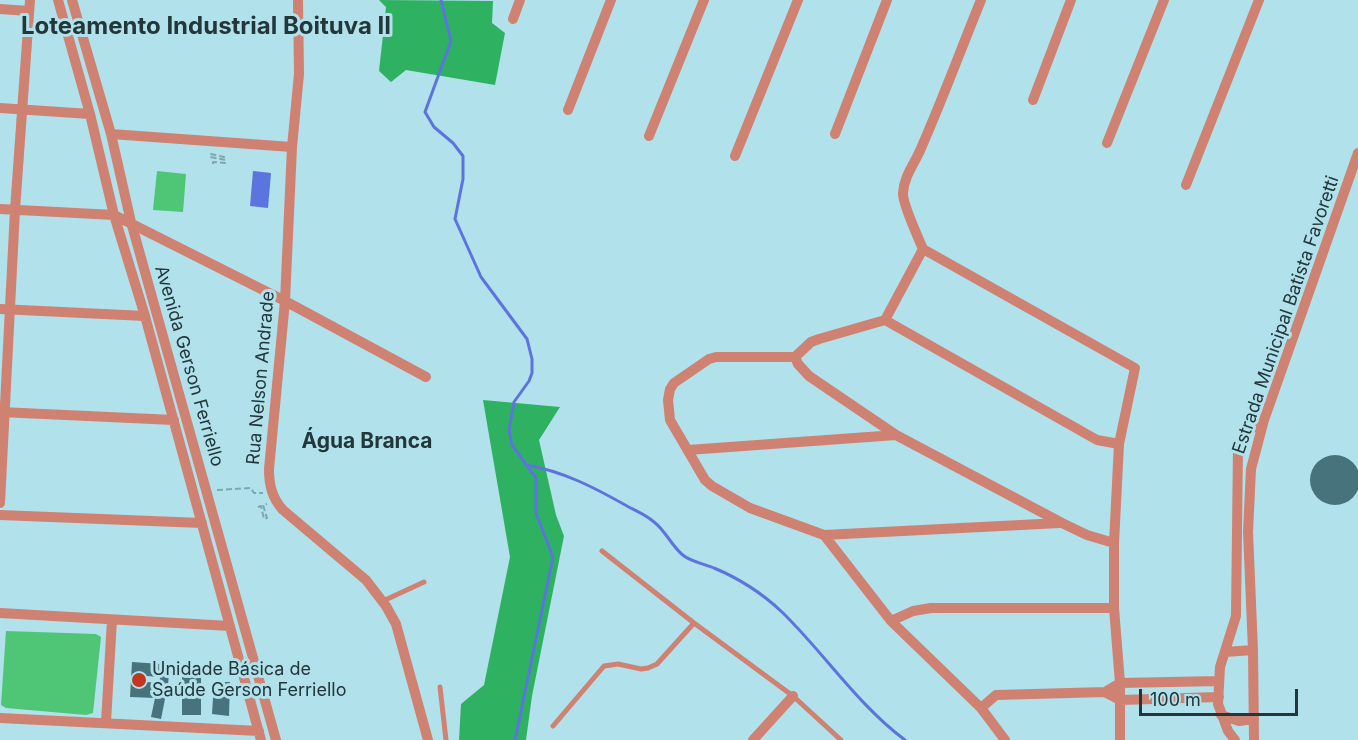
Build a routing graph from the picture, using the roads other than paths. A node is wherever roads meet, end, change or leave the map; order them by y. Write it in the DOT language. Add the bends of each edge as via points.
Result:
graph roads {
  1 [pos="58,0"];
  2 [pos="72,0"];
  3 [pos="298,0"];
  4 [pos="520,0"];
  5 [pos="611,0"];
  6 [pos="704,0"];
  7 [pos="798,0"];
  8 [pos="887,0"];
  9 [pos="981,0"];
  10 [pos="1071,0"];
  11 [pos="1164,0"];
  12 [pos="1259,0"];
  13 [pos="29,6"];
  14 [pos="0,9"];
  15 [pos="513,19"];
  16 [pos="1033,100"];
  17 [pos="0,108"];
  18 [pos="22,110"];
  19 [pos="568,110"];
  20 [pos="90,114"];
  21 [pos="111,134"];
  22 [pos="835,134"];
  23 [pos="649,136"];
  24 [pos="1107,143"];
  25 [pos="292,147"];
  26 [pos="1358,153"];
  27 [pos="735,156"];
  28 [pos="1186,185"];
  29 [pos="0,208"];
  30 [pos="15,210"];
  31 [pos="114,215"];
  32 [pos="131,222"];
  33 [pos="922,249"];
  34 [pos="285,301"];
  35 [pos="5,309"];
  36 [pos="145,316"];
  37 [pos="885,320"];
  38 [pos="795,357"];
  39 [pos="426,377"];
  40 [pos="3,412"];
  41 [pos="174,420"];
  42 [pos="1264,420"];
  43 [pos="896,435"];
  44 [pos="1119,444"];
  45 [pos="688,450"];
  46 [pos="0,503"];
  47 [pos="0,515"];
  48 [pos="201,523"];
  49 [pos="1062,523"];
  50 [pos="824,535"];
  51 [pos="1113,543"];
  52 [pos="602,551"];
  53 [pos="424,582"];
  54 [pos="383,602"];
  55 [pos="1113,608"];
  56 [pos="0,613"];
  57 [pos="112,620"];
  58 [pos="891,621"];
  59 [pos="694,623"];
  60 [pos="230,626"];
  61 [pos="1254,650"];
  62 [pos="1225,652"];
  63 [pos="1219,681"];
  64 [pos="1120,683"];
  65 [pos="440,687"];
  66 [pos="1105,692"];
  67 [pos="793,696"];
  68 [pos="1219,697"];
  69 [pos="1120,700"];
  70 [pos="981,708"];
  71 [pos="1221,715"];
  72 [pos="0,718"];
  73 [pos="1254,718"];
  74 [pos="106,722"];
  75 [pos="553,726"];
  76 [pos="260,736"];
  77 [pos="276,740"];
  78 [pos="428,740"];
  79 [pos="446,740"];
  80 [pos="753,740"];
  81 [pos="841,740"];
  82 [pos="1005,740"];
  83 [pos="1120,740"];
  84 [pos="1235,740"];
  85 [pos="1254,740"];
  1 -- 20 [label="street, Avenida Gerson Ferriello"];
  2 -- 21 [label="street, Avenida Gerson Ferriello"];
  3 -- 25 [label="street, Rua Nelson Andrade" via="299,74"];
  4 -- 15 [label="street"];
  5 -- 19 [label="street"];
  6 -- 23 [label="street"];
  7 -- 27 [label="street"];
  8 -- 22 [label="street"];
  9 -- 33 [label="street" via="921,150 905,180 903,203"];
  10 -- 16 [label="street"];
  11 -- 24 [label="street"];
  12 -- 28 [label="street"];
  13 -- 14 [label="street"];
  13 -- 18 [label="street"];
  17 -- 18 [label="street"];
  18 -- 20 [label="street"];
  18 -- 30 [label="street"];
  20 -- 31 [label="street, Avenida Gerson Ferriello"];
  21 -- 25 [label="street"];
  21 -- 32 [label="street, Avenida Gerson Ferriello"];
  25 -- 34 [label="street, Rua Nelson Andrade"];
  26 -- 42 [label="street, Estrada Municipal Batista Favoretti"];
  29 -- 30 [label="street"];
  30 -- 31 [label="street"];
  30 -- 35 [label="street"];
  31 -- 32 [label="street"];
  31 -- 36 [label="street, Avenida Gerson Ferriello"];
  32 -- 34 [label="street"];
  32 -- 77 [label="street, Avenida Gerson Ferriello"];
  33 -- 37 [label="street"];
  33 -- 44 [label="street" via="1134,366"];
  34 -- 39 [label="street"];
  34 -- 54 [label="street, Rua Nelson Andrade" via="269,469 274,496 283,510 366,580"];
  35 -- 36 [label="street"];
  35 -- 40 [label="street"];
  36 -- 41 [label="street, Avenida Gerson Ferriello"];
  37 -- 38 [label="street" via="811,342"];
  37 -- 44 [label="street" via="1097,440"];
  38 -- 43 [label="street" via="809,376"];
  38 -- 45 [label="street" via="711,358 677,381 669,394 668,414"];
  40 -- 41 [label="street"];
  40 -- 46 [label="street"];
  41 -- 48 [label="street, Avenida Gerson Ferriello"];
  42 -- 61 [label="street, Estrada Municipal Batista Favoretti" via="1251,470 1248,532"];
  42 -- 62 [label="street" via="1245,433 1238,447 1236,616"];
  43 -- 45 [label="street"];
  43 -- 49 [label="street"];
  44 -- 51 [label="street"];
  45 -- 50 [label="street" via="712,486 750,508"];
  47 -- 48 [label="street"];
  48 -- 60 [label="street, Avenida Gerson Ferriello"];
  49 -- 50 [label="street"];
  49 -- 51 [label="street"];
  50 -- 58 [label="street"];
  51 -- 55 [label="street"];
  52 -- 59 [label="lane"];
  53 -- 54 [label="lane"];
  54 -- 78 [label="street" via="396,624"];
  55 -- 58 [label="street" via="926,608"];
  55 -- 64 [label="street"];
  56 -- 57 [label="street"];
  57 -- 60 [label="street"];
  57 -- 74 [label="street"];
  58 -- 70 [label="street"];
  59 -- 67 [label="lane"];
  59 -- 75 [label="lane" via="657,664 641,669 618,663 604,666"];
  60 -- 76 [label="street, Avenida Gerson Ferriello"];
  61 -- 62 [label="street"];
  61 -- 73 [label="street, Estrada Municipal Batista Favoretti"];
  62 -- 63 [label="street"];
  63 -- 64 [label="street"];
  63 -- 68 [label="street"];
  64 -- 66 [label="street"];
  64 -- 69 [label="street"];
  65 -- 79 [label="lane"];
  66 -- 69 [label="street"];
  66 -- 70 [label="street" via="996,694"];
  67 -- 80 [label="street"];
  67 -- 81 [label="lane"];
  68 -- 69 [label="street"];
  68 -- 71 [label="street"];
  69 -- 83 [label="street"];
  70 -- 82 [label="street"];
  71 -- 73 [label="street" via="1239,721"];
  71 -- 84 [label="street"];
  72 -- 74 [label="street"];
  73 -- 85 [label="street, Estrada Municipal Batista Favoretti"];
  74 -- 76 [label="street"];
}
